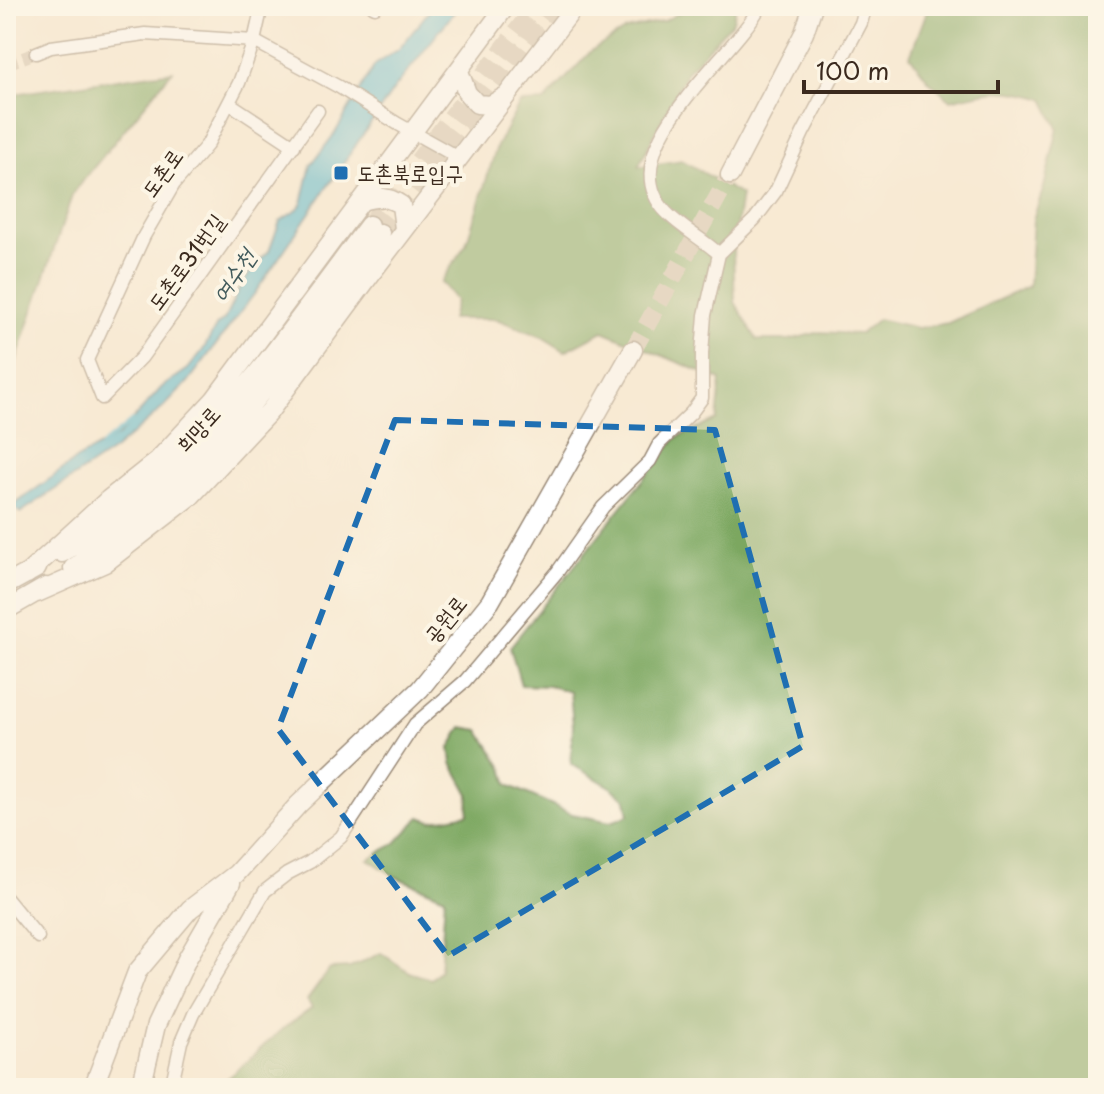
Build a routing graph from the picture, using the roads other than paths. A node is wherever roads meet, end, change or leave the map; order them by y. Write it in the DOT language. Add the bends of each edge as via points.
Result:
graph roads {
  1 [pos="262,6"];
  2 [pos="506,6"];
  3 [pos="575,6"];
  4 [pos="760,6"];
  5 [pos="813,6"];
  6 [pos="866,6"];
  7 [pos="254,41"];
  8 [pos="36,53"];
  9 [pos="459,71"];
  10 [pos="504,97"];
  11 [pos="229,103"];
  12 [pos="318,111"];
  13 [pos="406,128"];
  14 [pos="294,146"];
  15 [pos="459,158"];
  16 [pos="730,175"];
  17 [pos="362,201"];
  18 [pos="404,229"];
  19 [pos="719,254"];
  20 [pos="633,350"];
  21 [pos="87,360"];
  22 [pos="27,574"];
  23 [pos="6,585"];
  24 [pos="37,593"];
  25 [pos="6,610"];
  26 [pos="236,874"];
  27 [pos="6,898"];
  28 [pos="38,937"];
  29 [pos="93,1088"];
  30 [pos="141,1088"];
  31 [pos="171,1088"];
  1 -- 7 [label="street, 도촌로"];
  2 -- 9 [label="main road"];
  3 -- 10 [label="main road"];
  4 -- 19 [label="street" via="668,121 652,163 650,180 666,213"];
  5 -- 16 [label="main road"];
  6 -- 19 [label="street" via="776,191"];
  7 -- 8 [label="street" via="145,34"];
  7 -- 11 [label="street, 도촌로"];
  7 -- 13 [label="street"];
  9 -- 10 [label="main road" via="477,104 491,105"];
  9 -- 13 [label="main road"];
  10 -- 15 [label="main road"];
  11 -- 14 [label="street"];
  11 -- 21 [label="street, 도촌로" via="207,145 174,184 144,236"];
  12 -- 14 [label="street, 도촌로31번길"];
  13 -- 15 [label="street"];
  13 -- 17 [label="main road"];
  14 -- 21 [label="street, 도촌로31번길" via="142,357 102,398"];
  15 -- 18 [label="main road"];
  17 -- 18 [label="main road" via="377,196 401,205"];
  17 -- 22 [label="main road" via="214,400 158,460"];
  18 -- 24 [label="main road" via="269,412 190,497 105,563"];
  19 -- 31 [label="street" via="705,315 702,398 603,507 558,571 465,681 415,724 341,837 265,891 193,1014"];
  20 -- 26 [label="main road, 공원로" via="490,602 420,689 298,805"];
  22 -- 23 [label="main road, 희망로"];
  22 -- 24 [label="main road, 희망로" via="126,510 219,421 374,229 268,385 186,479 137,522"];
  24 -- 25 [label="main road, 희망로"];
  26 -- 29 [label="main road, 공원로" via="190,909 137,972"];
  26 -- 30 [label="main road, 공원로" via="156,1025"];
  27 -- 28 [label="street"];
}
